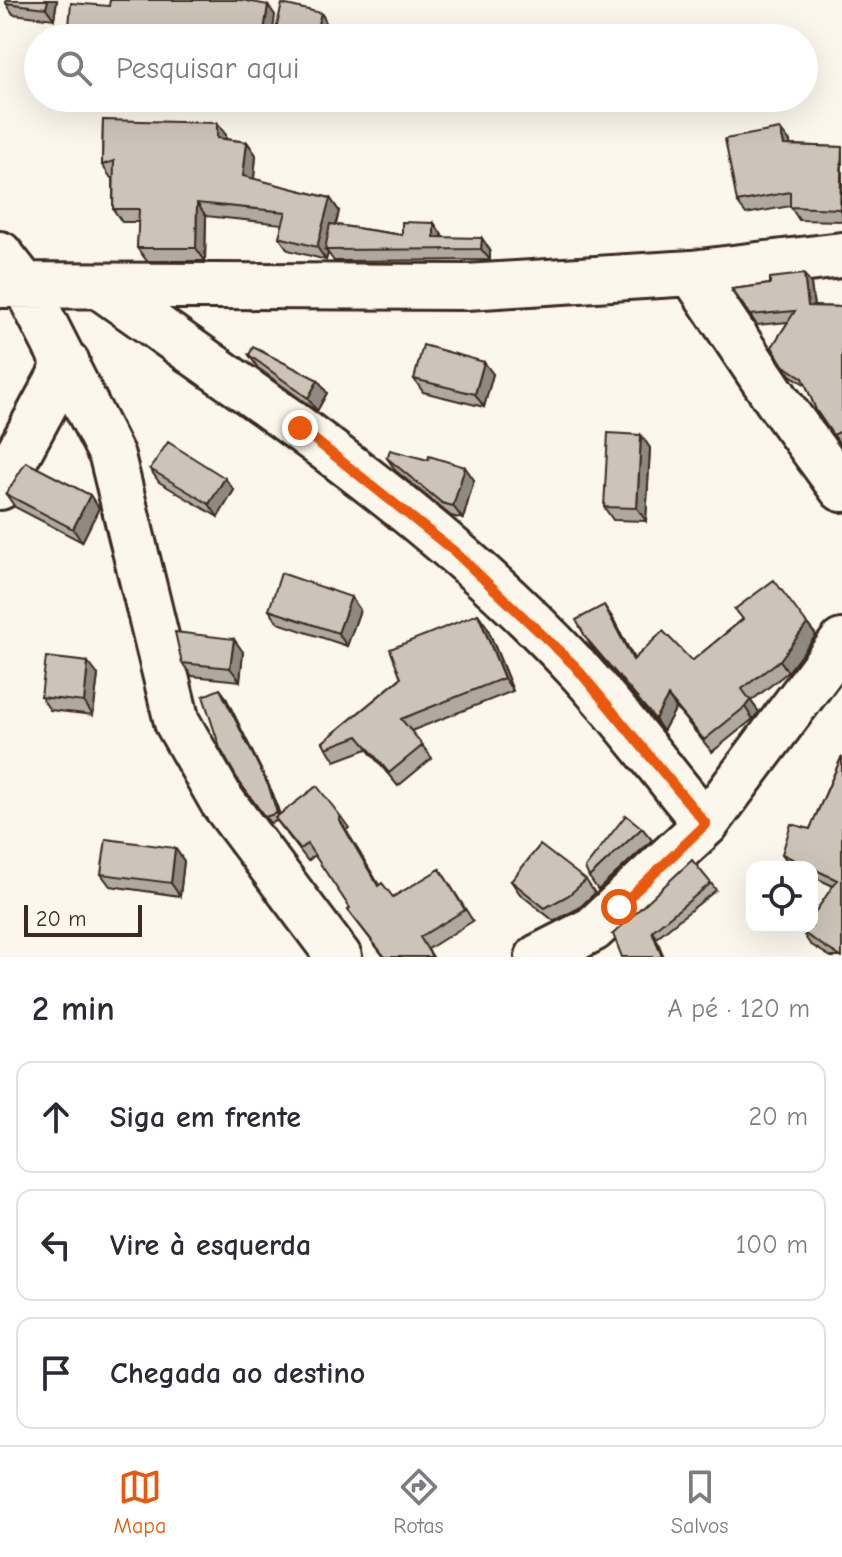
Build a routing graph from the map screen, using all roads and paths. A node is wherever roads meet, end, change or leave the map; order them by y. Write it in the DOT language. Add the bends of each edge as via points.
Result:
graph roads {
  1 [pos="842,255"];
  2 [pos="692,273"];
  3 [pos="9,275"];
  4 [pos="102,288"];
  5 [pos="67,363"];
  6 [pos="0,487"];
  7 [pos="842,489"];
  8 [pos="842,642"];
  9 [pos="706,824"];
  10 [pos="339,957"];
  11 [pos="538,957"];
  1 -- 2 [label="street"];
  2 -- 4 [label="street" via="466,287"];
  2 -- 7 [label="street"];
  3 -- 4 [label="street"];
  3 -- 5 [label="street"];
  4 -- 9 [label="street" via="300,428 455,552 574,665"];
  5 -- 6 [label="street"];
  5 -- 10 [label="street" via="112,456 177,722 222,801"];
  8 -- 9 [label="street"];
  9 -- 11 [label="street" via="593,929"];
}
